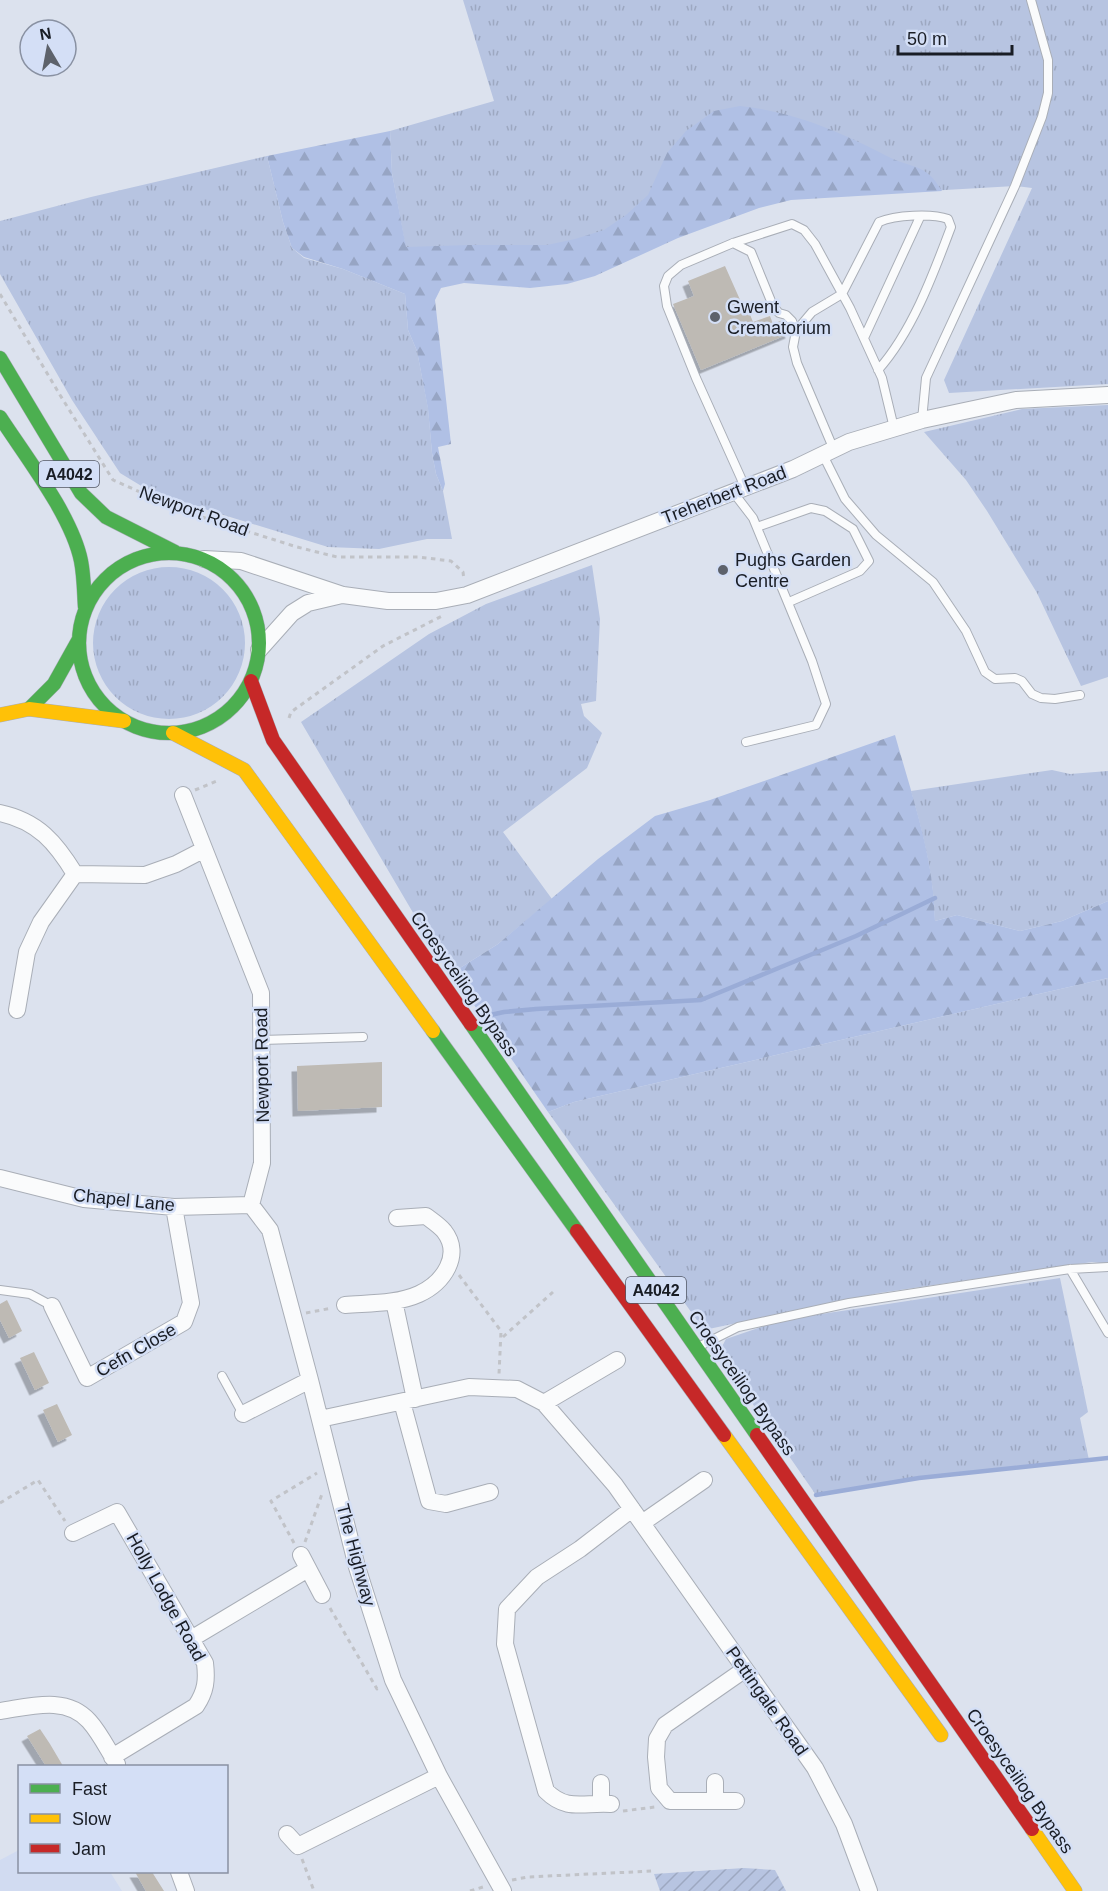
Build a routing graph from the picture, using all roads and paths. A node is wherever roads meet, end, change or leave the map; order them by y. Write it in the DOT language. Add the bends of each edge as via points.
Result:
graph roads {
  1 [pos="1031,0"];
  2 [pos="920,217"];
  3 [pos="733,243"];
  4 [pos="0,294"];
  5 [pos="842,294"];
  6 [pos="796,331"];
  7 [pos="864,338"];
  8 [pos="0,358"];
  9 [pos="878,370"];
  10 [pos="1108,395"];
  11 [pos="0,417"];
  12 [pos="922,420"];
  13 [pos="894,428"];
  14 [pos="828,452"];
  15 [pos="739,489"];
  16 [pos="757,528"];
  17 [pos="175,552"];
  18 [pos="204,559"];
  19 [pos="343,595"];
  20 [pos="467,595"];
  21 [pos="789,602"];
  22 [pos="85,607"];
  23 [pos="445,615"];
  24 [pos="78,641"];
  25 [pos="259,650"];
  26 [pos="251,681"];
  27 [pos="1080,695"];
  28 [pos="29,709"];
  29 [pos="0,715"];
  30 [pos="288,720"];
  31 [pos="124,721"];
  32 [pos="173,733"];
  33 [pos="746,742"];
  34 [pos="244,770"];
  35 [pos="183,795"];
  36 [pos="0,813"];
  37 [pos="203,850"];
  38 [pos="75,874"];
  39 [pos="17,1010"];
  40 [pos="363,1037"];
  41 [pos="262,1040"];
  42 [pos="0,1178"];
  43 [pos="251,1205"];
  44 [pos="174,1207"];
  45 [pos="397,1218"];
  46 [pos="1108,1267"];
  47 [pos="448,1268"];
  48 [pos="1070,1269"];
  49 [pos="0,1290"];
  50 [pos="553,1292"];
  51 [pos="394,1301"];
  52 [pos="345,1305"];
  53 [pos="52,1306"];
  54 [pos="293,1316"];
  55 [pos="1108,1333"];
  56 [pos="502,1337"];
  57 [pos="696,1348"];
  58 [pos="618,1360"];
  59 [pos="222,1376"];
  60 [pos="310,1380"];
  61 [pos="498,1388"];
  62 [pos="409,1401"];
  63 [pos="544,1403"];
  64 [pos="243,1414"];
  65 [pos="320,1419"];
  66 [pos="331,1465"];
  67 [pos="704,1480"];
  68 [pos="490,1492"];
  69 [pos="0,1503"];
  70 [pos="632,1509"];
  71 [pos="642,1523"];
  72 [pos="73,1533"];
  73 [pos="304,1562"];
  74 [pos="322,1595"];
  75 [pos="191,1639"];
  76 [pos="744,1670"];
  77 [pos="395,1683"];
  78 [pos="0,1711"];
  79 [pos="950,1747"];
  80 [pos="115,1762"];
  81 [pos="440,1776"];
  82 [pos="715,1782"];
  83 [pos="601,1784"];
  84 [pos="666,1798"];
  85 [pos="715,1801"];
  86 [pos="736,1801"];
  87 [pos="606,1804"];
  88 [pos="292,1840"];
  89 [pos="653,1871"];
  90 [pos="179,1873"];
  91 [pos="501,1887"];
  92 [pos="186,1891"];
  93 [pos="314,1891"];
  94 [pos="470,1891"];
  95 [pos="869,1891"];
  96 [pos="1075,1891"];
  1 -- 12 [label="lane" via="1048,60 1048,93 1042,117 1015,186 926,378"];
  2 -- 5 [label="lane" via="879,222"];
  2 -- 7 [label="lane"];
  2 -- 9 [label="lane" via="936,214 948,219 951,227 912,317 893,353"];
  3 -- 5 [label="lane" via="792,224 804,230 815,244"];
  3 -- 6 [label="lane" via="751,252 773,306 792,321"];
  3 -- 15 [label="lane" via="681,265 668,276 664,286 667,306"];
  4 -- 20 [label="path, Newport Road" via="114,480 183,511 307,549 337,556 451,561 462,572"];
  5 -- 6 [label="lane" via="812,312"];
  5 -- 7 [label="lane"];
  6 -- 14 [label="lane" via="793,346 797,363"];
  7 -- 9 [label="lane"];
  8 -- 17 [label="main road, A4042" via="81,493 106,517"];
  9 -- 13 [label="lane"];
  10 -- 12 [label="street, Treherbert Road" via="1016,400"];
  11 -- 22 [label="main road, A4042" via="72,532 81,561"];
  12 -- 13 [label="street, Treherbert Road"];
  13 -- 14 [label="street, Treherbert Road"];
  14 -- 15 [label="street, Treherbert Road"];
  14 -- 27 [label="lane" via="845,499 876,535 933,582 966,631 985,672 996,679 1022,681 1032,694 1041,698"];
  15 -- 16 [label="lane"];
  15 -- 20 [label="street, Treherbert Road"];
  16 -- 21 [label="lane"];
  16 -- 21 [label="lane" via="811,508 825,511 853,529 869,561 860,571"];
  17 -- 18 [label="main road"];
  17 -- 22 [label="main road" via="147,554 121,565 100,583"];
  18 -- 19 [label="street, Treherbert Road" via="241,561"];
  18 -- 25 [label="main road" via="228,574 246,596 257,622"];
  19 -- 20 [label="street, Treherbert Road" via="436,601"];
  19 -- 25 [label="street, Treherbert Road" via="308,603 292,613"];
  21 -- 33 [label="lane" via="826,704 816,725"];
  22 -- 24 [label="main road"];
  23 -- 30 [label="path" via="383,646 291,712"];
  24 -- 28 [label="main road" via="54,684"];
  24 -- 31 [label="main road" via="81,665 90,688 104,706"];
  25 -- 26 [label="main road"];
  26 -- 32 [label="main road" via="238,701 219,718"];
  26 -- 57 [label="main road, Croesyceiliog Bypass / A4042" via="273,740"];
  28 -- 29 [label="main road"];
  28 -- 31 [label="main road"];
  31 -- 32 [label="main road" via="147,730"];
  32 -- 34 [label="main road, A4042"];
  34 -- 35 [label="path"];
  34 -- 79 [label="main road, A4042"];
  35 -- 37 [label="street, Newport Road"];
  36 -- 38 [label="street" via="38,827"];
  37 -- 38 [label="street" via="146,875"];
  37 -- 41 [label="street, Newport Road" via="261,993"];
  38 -- 39 [label="street" via="41,922 27,952"];
  40 -- 41 [label="lane"];
  41 -- 43 [label="street, Newport Road" via="262,1163"];
  42 -- 44 [label="street, Chapel Lane" via="84,1199"];
  43 -- 44 [label="street, Chapel Lane"];
  43 -- 54 [label="street, The Highway" via="270,1230"];
  44 -- 53 [label="street, Cefn Close" via="191,1303 184,1322 87,1378"];
  45 -- 47 [label="street" via="426,1216 444,1232 452,1251"];
  46 -- 48 [label="lane"];
  47 -- 51 [label="street" via="435,1284"];
  47 -- 56 [label="path" via="457,1273"];
  48 -- 55 [label="lane"];
  48 -- 57 [label="lane" via="775,1317 738,1327"];
  49 -- 53 [label="lane" via="30,1294"];
  50 -- 56 [label="path"];
  51 -- 52 [label="street"];
  51 -- 62 [label="street"];
  52 -- 54 [label="path"];
  54 -- 60 [label="street, The Highway"];
  56 -- 61 [label="path"];
  57 -- 96 [label="main road, Croesyceiliog Bypass / A4042"];
  58 -- 63 [label="street"];
  59 -- 64 [label="lane"];
  60 -- 64 [label="street"];
  60 -- 65 [label="street, The Highway"];
  61 -- 62 [label="street, Pettingale Road" via="469,1387"];
  61 -- 63 [label="street, Pettingale Road" via="517,1389"];
  62 -- 65 [label="street, Pettingale Road"];
  62 -- 68 [label="street" via="429,1501 446,1504"];
  63 -- 70 [label="street, Pettingale Road"];
  65 -- 66 [label="street, The Highway"];
  66 -- 73 [label="path"];
  66 -- 73 [label="path" via="271,1501"];
  66 -- 77 [label="street, The Highway" via="357,1567"];
  67 -- 71 [label="street"];
  69 -- 72 [label="path" via="38,1480"];
  70 -- 71 [label="street, Pettingale Road"];
  70 -- 87 [label="street" via="537,1577 507,1609 505,1644 546,1791 566,1805"];
  71 -- 76 [label="street, Pettingale Road"];
  72 -- 75 [label="street, Holly Lodge Road" via="117,1512"];
  73 -- 74 [label="street"];
  73 -- 75 [label="street"];
  74 -- 77 [label="path" via="376,1689"];
  75 -- 80 [label="street, Holly Lodge Road" via="205,1663 204,1694 196,1706"];
  76 -- 84 [label="street" via="665,1725 657,1739 656,1756 659,1788"];
  76 -- 95 [label="street, Pettingale Road" via="815,1768 844,1824"];
  77 -- 81 [label="street, The Highway"];
  78 -- 80 [label="street" via="64,1705 89,1720"];
  81 -- 88 [label="street"];
  81 -- 91 [label="street, The Highway"];
  82 -- 85 [label="street"];
  83 -- 87 [label="street"];
  84 -- 85 [label="street"];
  84 -- 87 [label="path" via="654,1808 622,1811"];
  85 -- 86 [label="street"];
  88 -- 93 [label="path"];
  89 -- 91 [label="path" via="528,1876"];
  90 -- 92 [label="street"];
  91 -- 94 [label="path"];
}
